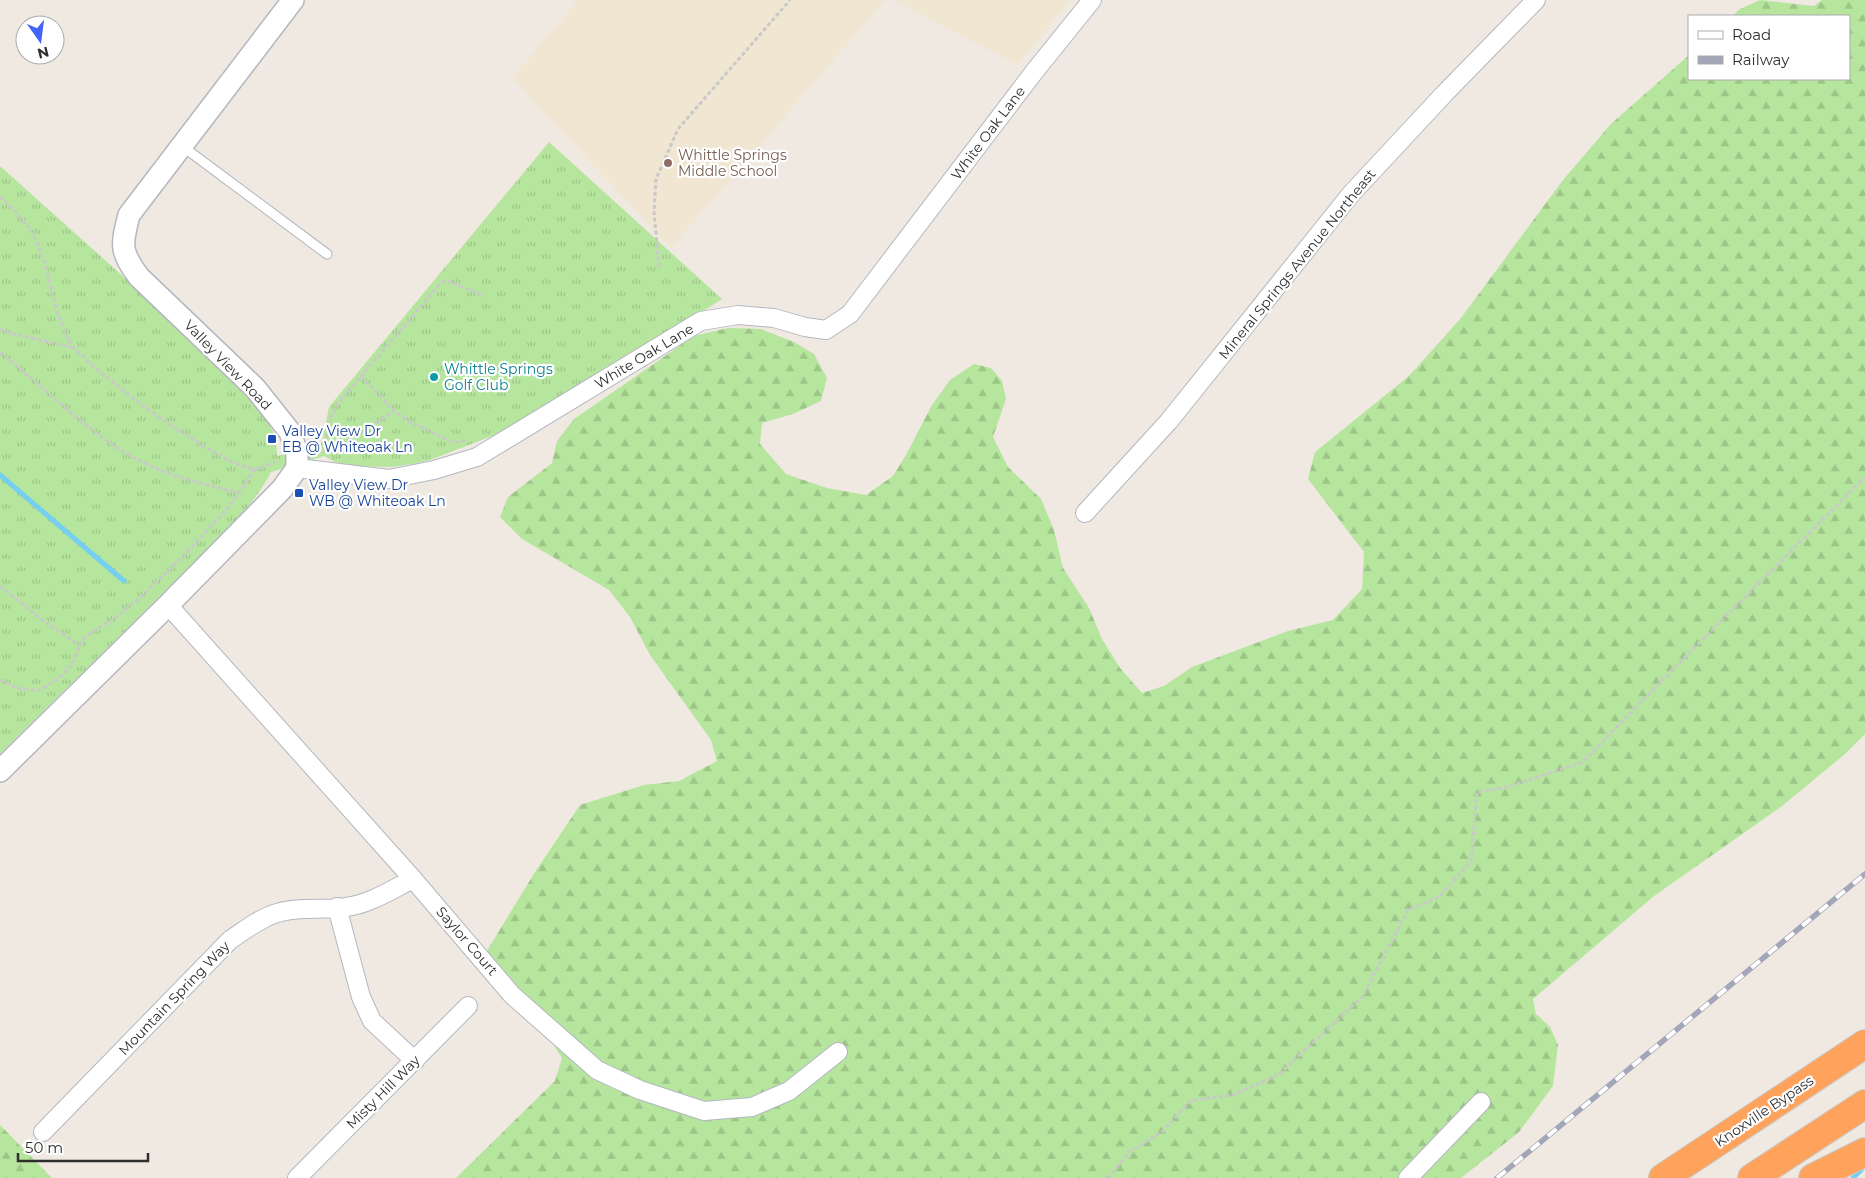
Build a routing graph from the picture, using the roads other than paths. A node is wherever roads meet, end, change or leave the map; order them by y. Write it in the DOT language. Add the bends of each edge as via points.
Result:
graph roads {
  1 [pos="293,0"];
  2 [pos="1092,0"];
  3 [pos="1536,0"];
  4 [pos="182,146"];
  5 [pos="327,254"];
  6 [pos="297,468"];
  7 [pos="1085,513"];
  8 [pos="168,605"];
  9 [pos="0,771"];
  10 [pos="413,879"];
  11 [pos="338,908"];
  12 [pos="468,1006"];
  13 [pos="1865,1044"];
  14 [pos="838,1052"];
  15 [pos="415,1061"];
  16 [pos="1481,1102"];
  17 [pos="1865,1104"];
  18 [pos="44,1132"];
  19 [pos="1865,1152"];
  20 [pos="297,1178"];
  21 [pos="1408,1178"];
  22 [pos="1663,1178"];
  23 [pos="1752,1178"];
  24 [pos="1813,1178"];
  1 -- 4 [label="street, Valley View Road"];
  2 -- 6 [label="street, White Oak Lane" via="850,314 826,330 805,328 774,318 738,315 701,321 477,457 389,479"];
  3 -- 7 [label="street, Mineral Springs Avenue Northeast" via="1351,194 1169,421"];
  4 -- 5 [label="lane"];
  4 -- 6 [label="street, Valley View Road" via="129,215 123,240 126,258 139,276 255,388 290,432 297,453"];
  6 -- 8 [label="street" via="282,489"];
  8 -- 9 [label="street"];
  8 -- 10 [label="street, Saylor Court"];
  10 -- 11 [label="street, Mountain Spring Way" via="369,902"];
  10 -- 14 [label="street, Saylor Court" via="512,995 597,1070 640,1090 704,1111 752,1107 789,1091"];
  11 -- 15 [label="street" via="360,997 372,1021"];
  11 -- 18 [label="street, Mountain Spring Way" via="278,912 230,940"];
  12 -- 15 [label="street, Misty Hill Way"];
  13 -- 22 [label="highway, Knoxville Bypass"];
  15 -- 20 [label="street, Misty Hill Way"];
  16 -- 21 [label="street"];
  17 -- 23 [label="highway"];
  19 -- 24 [label="highway"];
}
